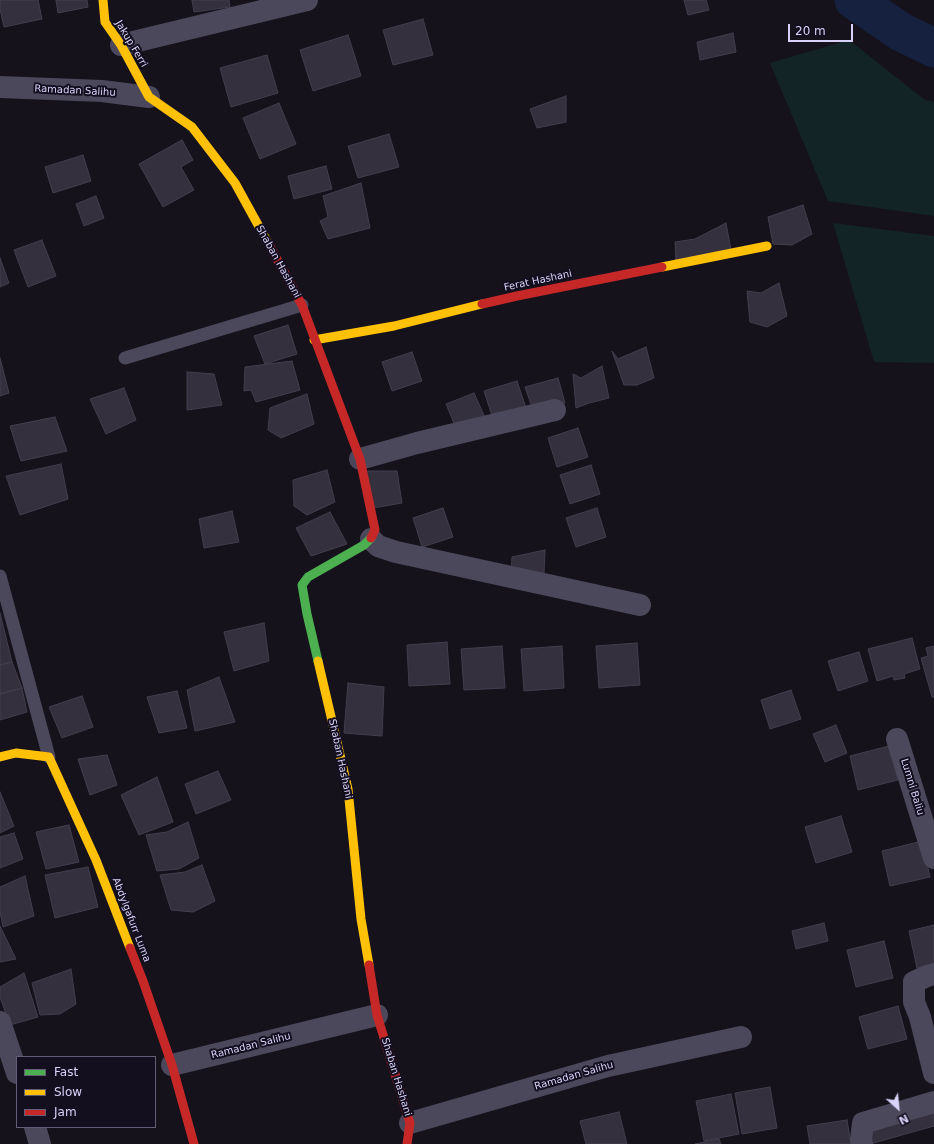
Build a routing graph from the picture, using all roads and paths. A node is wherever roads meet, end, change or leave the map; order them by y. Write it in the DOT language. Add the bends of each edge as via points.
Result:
graph roads {
  1 [pos="103,0"];
  2 [pos="307,0"];
  3 [pos="120,45"];
  4 [pos="0,87"];
  5 [pos="149,97"];
  6 [pos="767,246"];
  7 [pos="302,305"];
  8 [pos="314,340"];
  9 [pos="125,358"];
  10 [pos="555,410"];
  11 [pos="360,459"];
  12 [pos="371,539"];
  13 [pos="0,576"];
  14 [pos="640,605"];
  15 [pos="897,739"];
  16 [pos="0,757"];
  17 [pos="49,757"];
  18 [pos="934,858"];
  19 [pos="934,974"];
  20 [pos="377,1015"];
  21 [pos="0,1022"];
  22 [pos="741,1037"];
  23 [pos="172,1065"];
  24 [pos="16,1070"];
  25 [pos="934,1073"];
  26 [pos="934,1102"];
  27 [pos="410,1123"];
  28 [pos="35,1128"];
  29 [pos="40,1144"];
  30 [pos="194,1144"];
  31 [pos="407,1144"];
  32 [pos="862,1144"];
  1 -- 3 [label="street, Jakup Ferri" via="105,22"];
  2 -- 3 [label="street"];
  3 -- 5 [label="street, Jakup Ferri"];
  4 -- 5 [label="street, Ramadan Salihu" via="102,91"];
  5 -- 7 [label="street, Shaban Hashani" via="192,127 235,183"];
  6 -- 8 [label="street, Ferat Hashani" via="517,296 394,326"];
  7 -- 8 [label="street, Shaban Hashani"];
  7 -- 9 [label="lane"];
  8 -- 11 [label="street, Shaban Hashani"];
  10 -- 11 [label="street"];
  11 -- 12 [label="street, Shaban Hashani" via="374,530"];
  12 -- 14 [label="street" via="378,546 396,552"];
  12 -- 20 [label="street, Shaban Hashani" via="308,577 302,585 348,789 361,919"];
  13 -- 17 [label="lane"];
  15 -- 18 [label="street, Lumni Baliu"];
  16 -- 17 [label="street" via="16,753"];
  17 -- 23 [label="street, Abdylgafurr Luma" via="96,860 143,981"];
  19 -- 25 [label="street" via="914,982 914,1002"];
  20 -- 23 [label="street, Ramadan Salihu"];
  20 -- 27 [label="street, Shaban Hashani"];
  21 -- 24 [label="street"];
  22 -- 27 [label="street, Ramadan Salihu" via="608,1066"];
  23 -- 30 [label="street, Abdylgafurr Luma"];
  26 -- 32 [label="street" via="863,1123"];
  27 -- 31 [label="street, Shaban Hashani"];
  28 -- 29 [label="street"];
}
